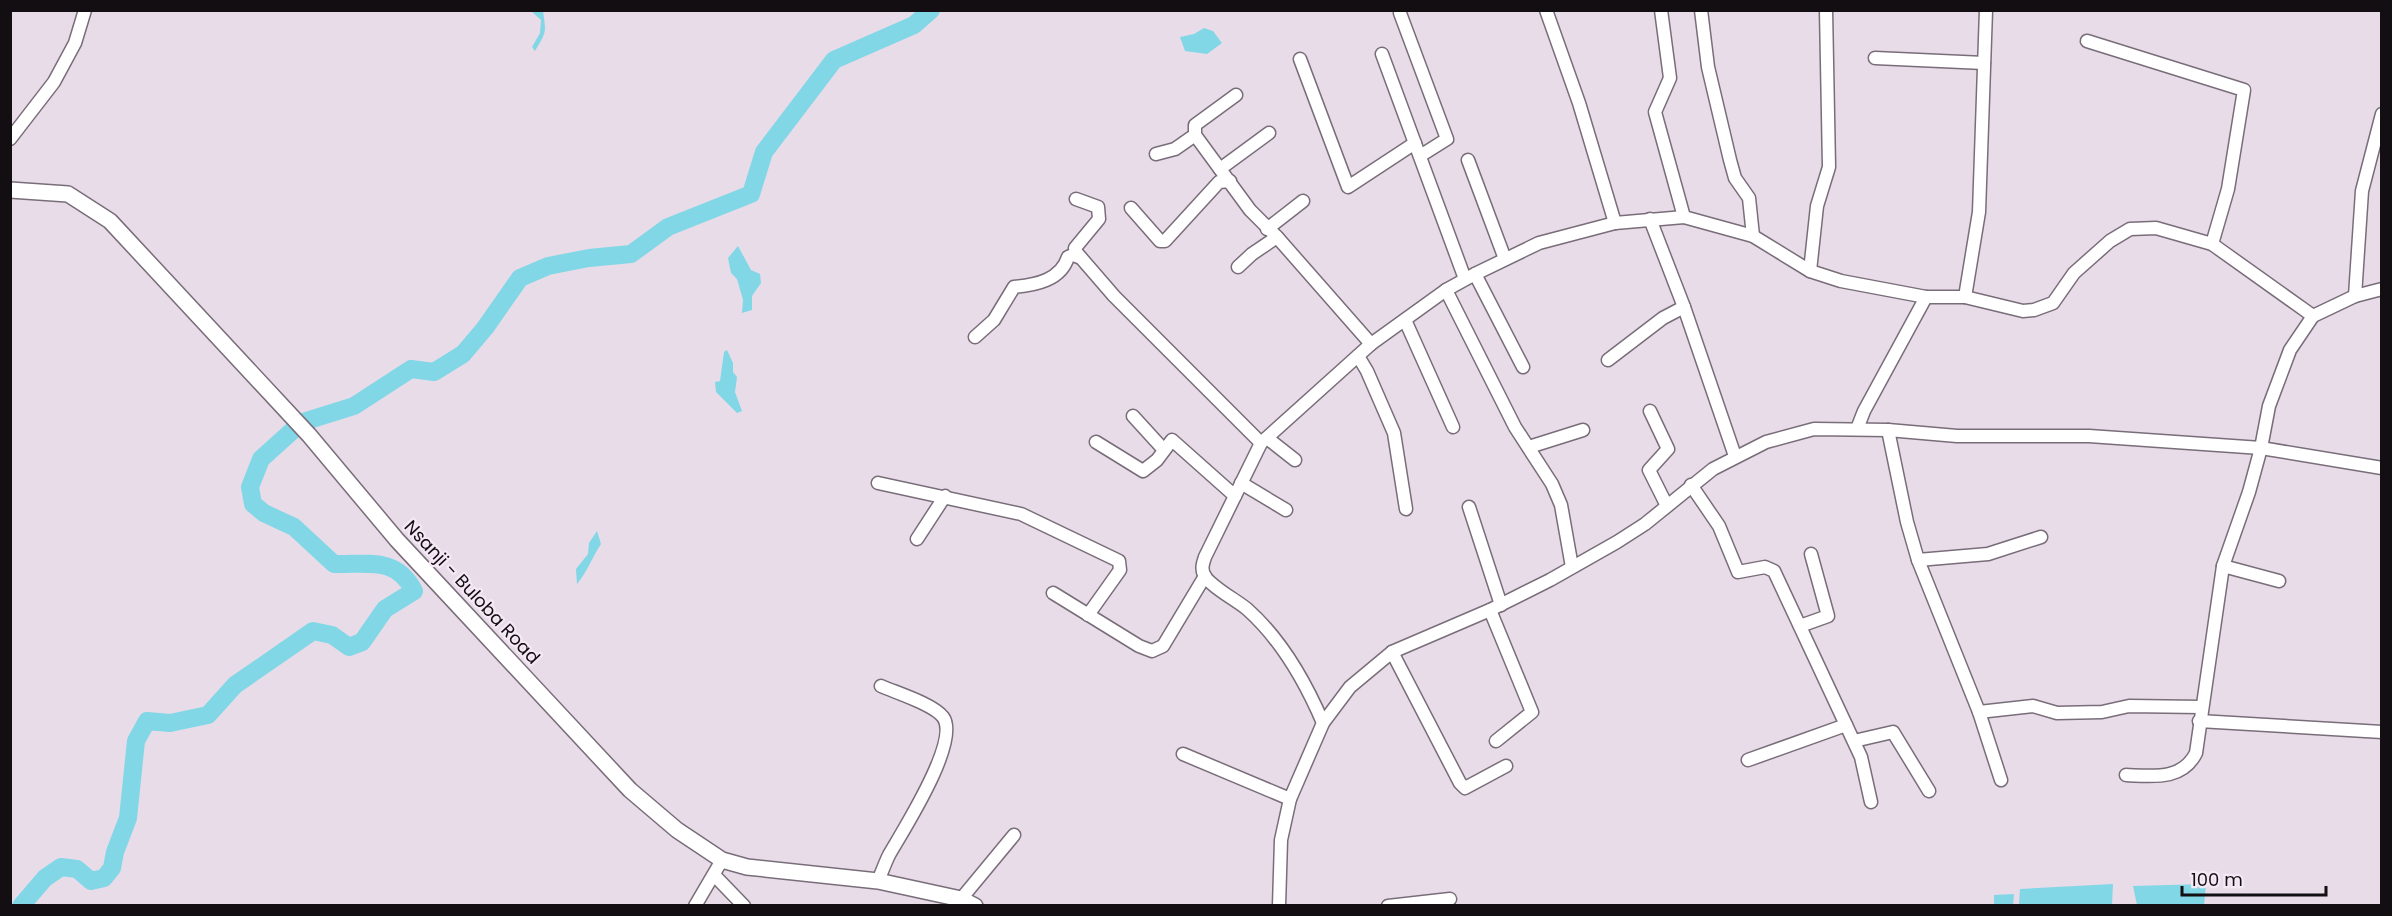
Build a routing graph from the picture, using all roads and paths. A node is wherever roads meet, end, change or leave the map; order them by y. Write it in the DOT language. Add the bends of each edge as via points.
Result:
graph roads {
  1 [pos="85,10"];
  2 [pos="1546,10"];
  3 [pos="1661,10"];
  4 [pos="1701,10"];
  5 [pos="1826,10"];
  6 [pos="1986,10"];
  7 [pos="1400,13"];
  8 [pos="2087,40"];
  9 [pos="1382,54"];
  10 [pos="1875,58"];
  11 [pos="1300,59"];
  12 [pos="1984,63"];
  13 [pos="1236,95"];
  14 [pos="2382,114"];
  15 [pos="1269,133"];
  16 [pos="1195,135"];
  17 [pos="10,140"];
  18 [pos="1415,143"];
  19 [pos="1156,154"];
  20 [pos="1420,156"];
  21 [pos="1468,160"];
  22 [pos="1220,169"];
  23 [pos="1230,181"];
  24 [pos="10,190"];
  25 [pos="1076,199"];
  26 [pos="1303,201"];
  27 [pos="1131,208"];
  28 [pos="1684,217"];
  29 [pos="1650,219"];
  30 [pos="1615,223"];
  31 [pos="1272,233"];
  32 [pos="1753,236"];
  33 [pos="2212,244"];
  34 [pos="1081,258"];
  35 [pos="1505,259"];
  36 [pos="1238,267"];
  37 [pos="1810,271"];
  38 [pos="1470,276"];
  39 [pos="2382,289"];
  40 [pos="1446,290"];
  41 [pos="2355,296"];
  42 [pos="1926,297"];
  43 [pos="1965,297"];
  44 [pos="1684,307"];
  45 [pos="2313,315"];
  46 [pos="1405,320"];
  47 [pos="975,337"];
  48 [pos="1371,344"];
  49 [pos="1358,356"];
  50 [pos="1608,360"];
  51 [pos="1523,367"];
  52 [pos="1650,411"];
  53 [pos="1133,416"];
  54 [pos="1453,427"];
  55 [pos="1857,429"];
  56 [pos="1583,430"];
  57 [pos="1888,430"];
  58 [pos="1264,441"];
  59 [pos="1096,442"];
  60 [pos="1529,447"];
  61 [pos="2261,448"];
  62 [pos="1164,450"];
  63 [pos="1736,456"];
  64 [pos="1295,460"];
  65 [pos="2382,468"];
  66 [pos="878,483"];
  67 [pos="1241,483"];
  68 [pos="1690,485"];
  69 [pos="945,496"];
  70 [pos="1235,496"];
  71 [pos="1469,507"];
  72 [pos="1667,507"];
  73 [pos="1406,509"];
  74 [pos="1286,510"];
  75 [pos="2041,537"];
  76 [pos="917,539"];
  77 [pos="1811,554"];
  78 [pos="1918,560"];
  79 [pos="1572,567"];
  80 [pos="2223,567"];
  81 [pos="1205,576"];
  82 [pos="2279,581"];
  83 [pos="1053,593"];
  84 [pos="1496,607"];
  85 [pos="1088,615"];
  86 [pos="1800,627"];
  87 [pos="1392,652"];
  88 [pos="881,686"];
  89 [pos="2201,707"];
  90 [pos="1979,712"];
  91 [pos="2199,721"];
  92 [pos="1323,723"];
  93 [pos="1846,725"];
  94 [pos="2382,732"];
  95 [pos="1496,741"];
  96 [pos="1854,741"];
  97 [pos="1184,754"];
  98 [pos="1748,760"];
  99 [pos="1506,766"];
  100 [pos="2126,775"];
  101 [pos="2001,780"];
  102 [pos="1929,791"];
  103 [pos="1290,799"];
  104 [pos="1871,802"];
  105 [pos="1014,835"];
  106 [pos="722,860"];
  107 [pos="715,876"];
  108 [pos="878,881"];
  109 [pos="1450,899"];
  110 [pos="968,902"];
  111 [pos="695,906"];
  112 [pos="744,906"];
  113 [pos="1279,906"];
  114 [pos="1388,906"];
  1 -- 17 [label="street" via="75,44 54,82"];
  2 -- 30 [label="street"];
  3 -- 28 [label="street" via="1670,78 1655,112"];
  4 -- 32 [label="street" via="1708,67 1735,178 1749,198"];
  5 -- 37 [label="street" via="1829,167 1817,206"];
  6 -- 12 [label="street"];
  7 -- 20 [label="street" via="1447,139"];
  8 -- 33 [label="street" via="2244,90 2228,189"];
  9 -- 18 [label="street"];
  10 -- 12 [label="street"];
  11 -- 18 [label="street" via="1348,187"];
  12 -- 43 [label="street" via="1979,212"];
  13 -- 16 [label="street" via="1195,125"];
  14 -- 41 [label="street" via="2362,191"];
  15 -- 22 [label="street"];
  16 -- 19 [label="street" via="1175,149"];
  16 -- 22 [label="street"];
  18 -- 20 [label="street"];
  20 -- 38 [label="street"];
  21 -- 35 [label="street"];
  22 -- 23 [label="street"];
  23 -- 27 [label="street" via="1219,182 1165,241 1160,241"];
  23 -- 31 [label="street"];
  24 -- 106 [label="main road, Nsanji - Buloba Road" via="68,194 110,221 309,435 397,540 630,790 677,830"];
  25 -- 34 [label="street" via="1098,207 1099,219 1075,248"];
  26 -- 31 [label="street"];
  28 -- 29 [label="street"];
  28 -- 32 [label="street"];
  29 -- 30 [label="street"];
  29 -- 44 [label="street"];
  30 -- 35 [label="street" via="1539,243"];
  31 -- 36 [label="street"];
  31 -- 48 [label="street"];
  32 -- 37 [label="street"];
  33 -- 43 [label="street" via="2156,228 2130,229 2074,273 2053,303 2023,311"];
  33 -- 45 [label="street"];
  34 -- 47 [label="street" via="1068,258 1065,268 1053,278 1014,287 994,320"];
  34 -- 58 [label="street" via="1114,296"];
  35 -- 38 [label="street"];
  37 -- 42 [label="street" via="1841,282"];
  38 -- 40 [label="street"];
  38 -- 51 [label="street"];
  39 -- 41 [label="street"];
  40 -- 46 [label="street"];
  40 -- 60 [label="street" via="1515,427"];
  41 -- 45 [label="street"];
  42 -- 43 [label="street"];
  42 -- 55 [label="street"];
  44 -- 50 [label="street"];
  44 -- 63 [label="street"];
  45 -- 61 [label="street" via="2290,350 2269,406"];
  46 -- 48 [label="street"];
  46 -- 54 [label="street"];
  48 -- 49 [label="street"];
  49 -- 58 [label="street"];
  49 -- 73 [label="street" via="1394,433"];
  52 -- 72 [label="street" via="1668,449 1649,470"];
  53 -- 62 [label="street"];
  55 -- 57 [label="street"];
  55 -- 63 [label="street" via="1797,432"];
  56 -- 60 [label="street"];
  57 -- 61 [label="street" via="1957,436 2090,436"];
  57 -- 78 [label="street"];
  58 -- 64 [label="street"];
  58 -- 67 [label="street"];
  59 -- 62 [label="street" via="1143,471"];
  60 -- 79 [label="street" via="1561,505"];
  61 -- 65 [label="street"];
  61 -- 80 [label="street"];
  62 -- 70 [label="street" via="1172,440"];
  63 -- 68 [label="street"];
  66 -- 69 [label="street"];
  67 -- 70 [label="street"];
  67 -- 74 [label="street"];
  68 -- 72 [label="street"];
  68 -- 86 [label="street" via="1719,526 1738,572 1765,567 1774,572"];
  69 -- 76 [label="street"];
  69 -- 85 [label="street" via="1021,514 1119,561 1120,570"];
  70 -- 81 [label="street" via="1205,557"];
  71 -- 84 [label="street"];
  72 -- 79 [label="street"];
  75 -- 78 [label="street" via="1988,554"];
  77 -- 86 [label="street" via="1828,616"];
  78 -- 90 [label="street"];
  79 -- 84 [label="street"];
  80 -- 82 [label="street"];
  80 -- 89 [label="street"];
  81 -- 85 [label="street" via="1158,650 1139,646"];
  81 -- 92 [label="street" via="1271,634 1308,688"];
  83 -- 85 [label="street"];
  84 -- 87 [label="street"];
  84 -- 95 [label="street" via="1532,712"];
  86 -- 93 [label="street"];
  87 -- 92 [label="street" via="1350,687"];
  87 -- 99 [label="street" via="1460,783 1465,788"];
  88 -- 108 [label="street" via="937,711 945,719 947,729 927,791 887,858"];
  89 -- 90 [label="street" via="2129,706 2102,712 2057,713 2033,706"];
  89 -- 91 [label="street"];
  90 -- 101 [label="street"];
  91 -- 94 [label="street"];
  91 -- 100 [label="street" via="2196,753 2185,768 2167,776"];
  92 -- 103 [label="street"];
  93 -- 96 [label="street"];
  93 -- 98 [label="street"];
  96 -- 102 [label="street" via="1893,732"];
  96 -- 104 [label="street"];
  97 -- 103 [label="street"];
  103 -- 113 [label="street" via="1281,840"];
  105 -- 110 [label="street"];
  106 -- 107 [label="street"];
  106 -- 108 [label="main road, Nsanji - Buloba Road" via="747,867"];
  107 -- 111 [label="street"];
  107 -- 112 [label="street"];
  108 -- 110 [label="main road, Nsanji - Buloba Road"];
  109 -- 114 [label="street"];
}
